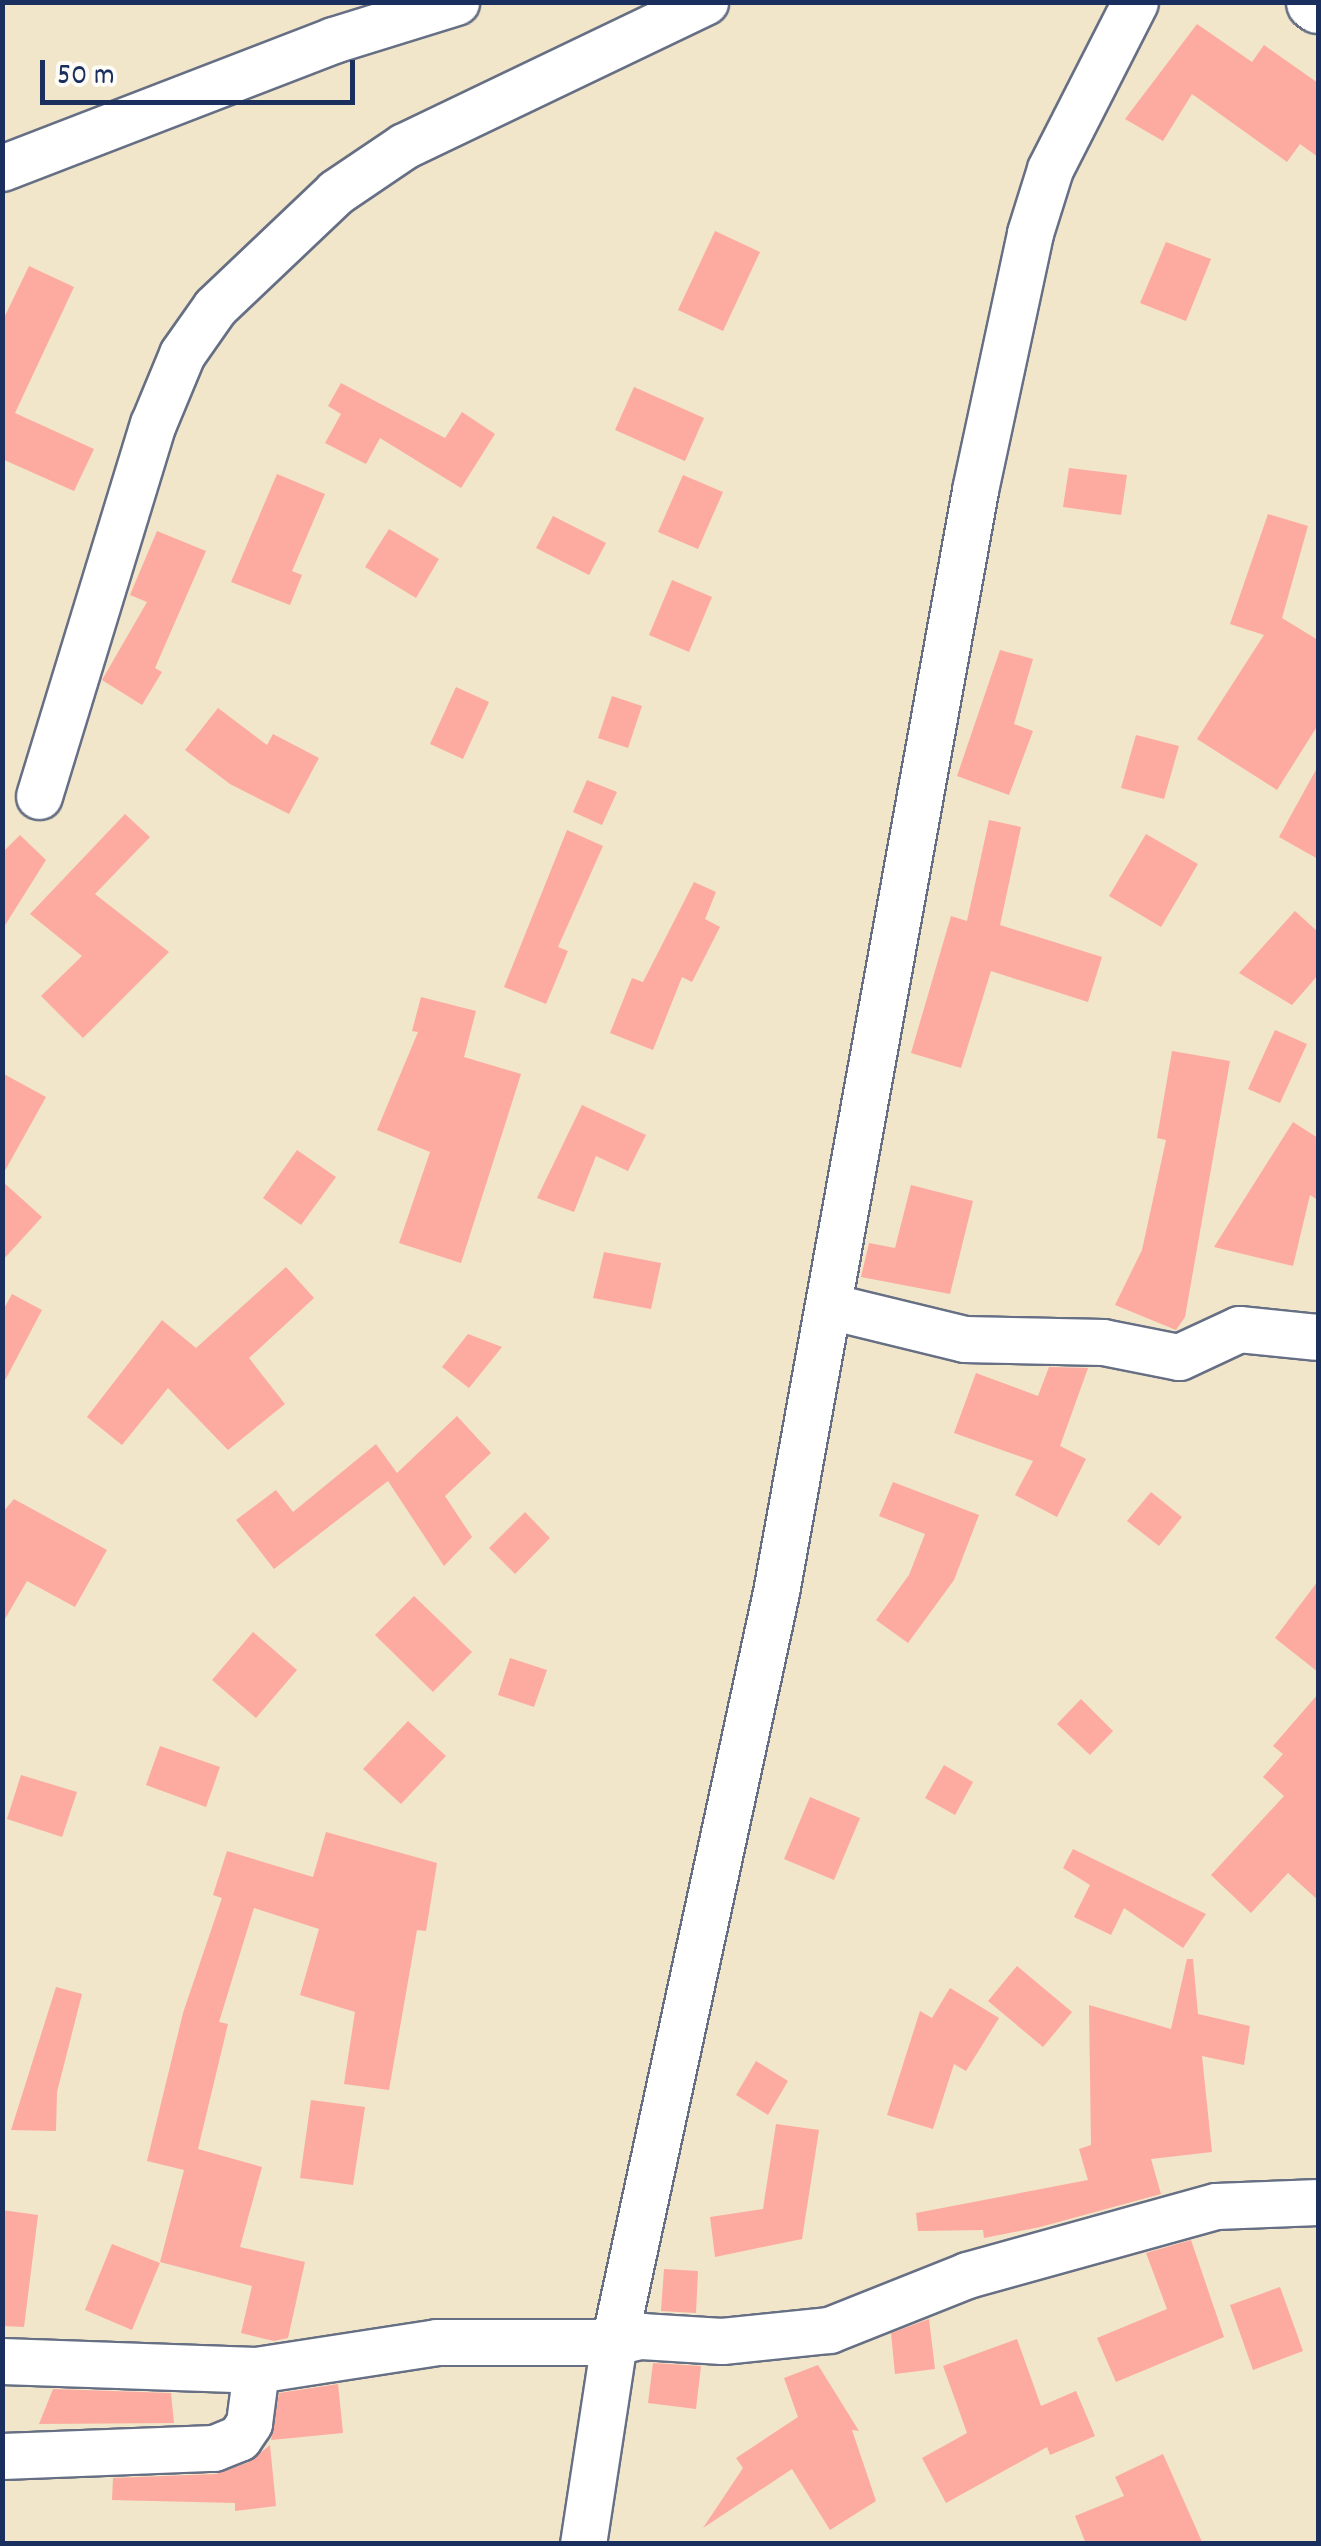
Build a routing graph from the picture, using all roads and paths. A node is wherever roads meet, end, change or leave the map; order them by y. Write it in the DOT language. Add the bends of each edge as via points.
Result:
graph roads {
  1 [pos="456,2"];
  2 [pos="705,2"];
  3 [pos="1135,2"];
  4 [pos="2,168"];
  5 [pos="39,796"];
  6 [pos="829,1306"];
  7 [pos="1318,1337"];
  8 [pos="1318,2202"];
  9 [pos="614,2342"];
  10 [pos="2,2361"];
  11 [pos="256,2370"];
  12 [pos="2,2456"];
  13 [pos="583,2544"];
  1 -- 4 [label="street" via="333,40"];
  2 -- 5 [label="street" via="478,105 404,146 336,192 215,308 182,354 153,424"];
  3 -- 6 [label="street" via="1050,169 1034,216 974,490"];
  6 -- 7 [label="street" via="964,1339 1103,1342 1179,1357 1238,1329"];
  6 -- 9 [label="street" via="776,1592"];
  8 -- 9 [label="street" via="1216,2206 968,2275 829,2330 722,2342 641,2336"];
  9 -- 11 [label="street" via="436,2342"];
  9 -- 13 [label="street"];
  10 -- 11 [label="street"];
  11 -- 12 [label="street" via="249,2424 239,2438 214,2448"];
}
